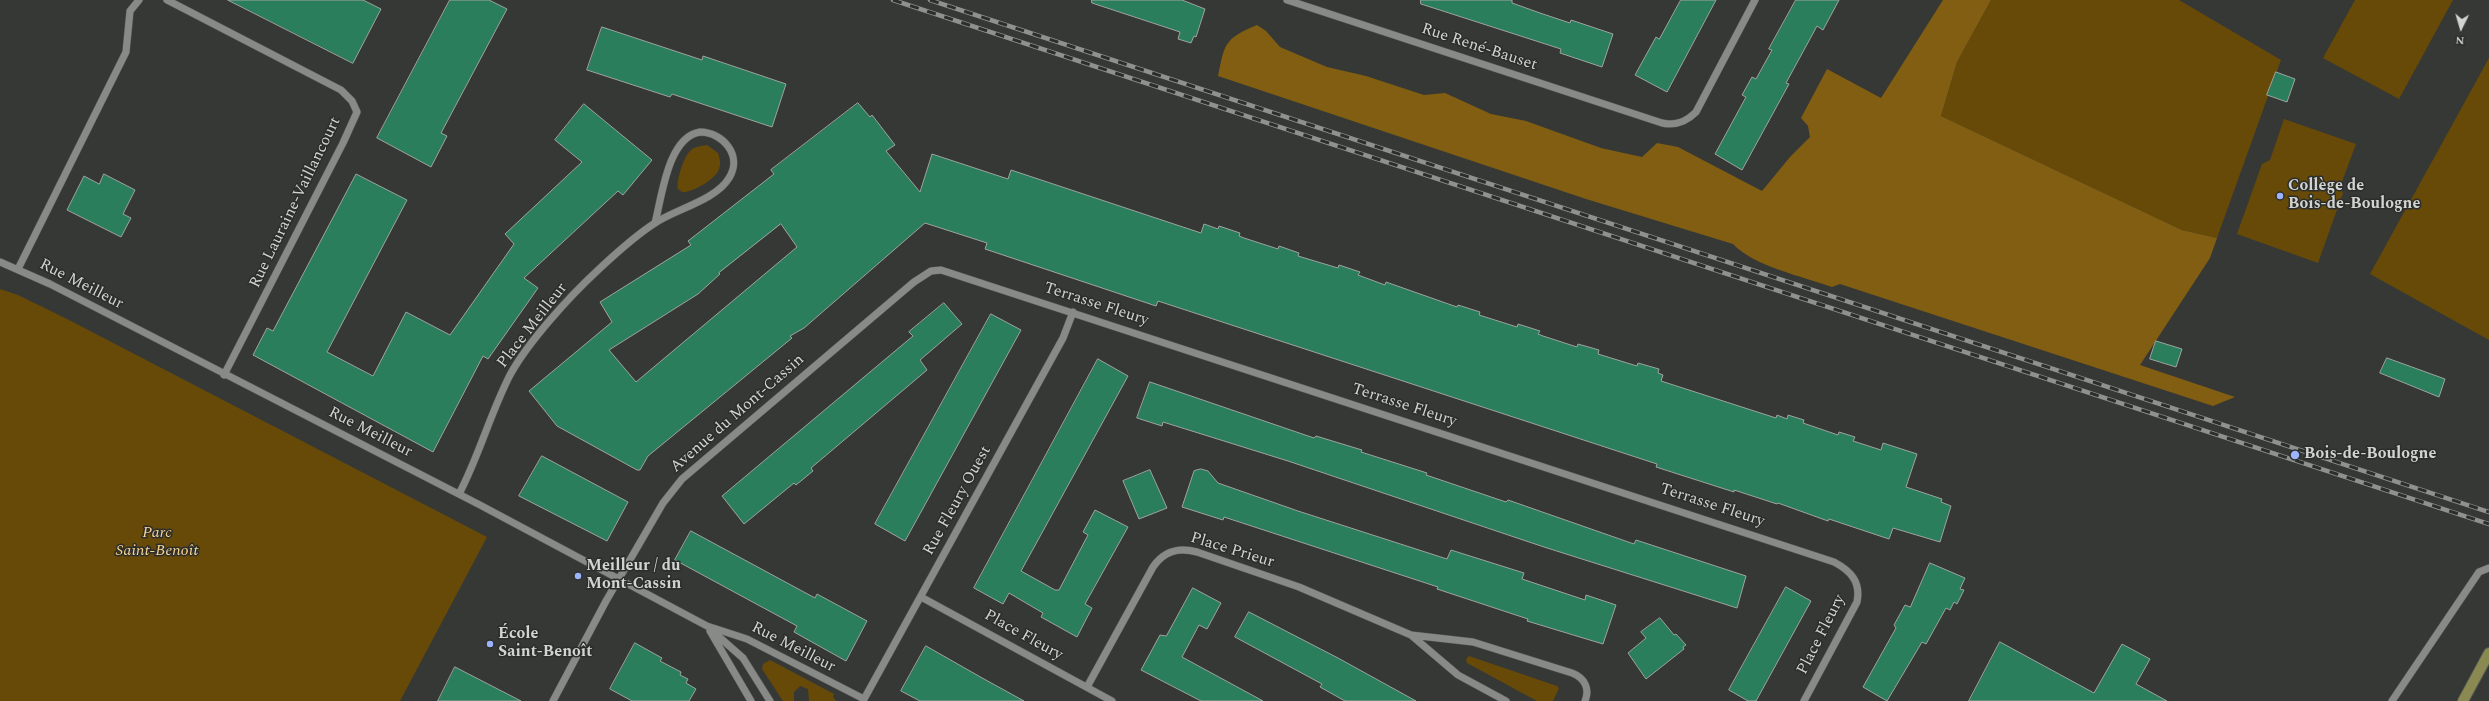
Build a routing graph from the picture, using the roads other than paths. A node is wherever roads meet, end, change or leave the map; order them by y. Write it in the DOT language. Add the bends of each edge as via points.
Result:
graph roads {
  1 [pos="139,0"];
  2 [pos="167,0"];
  3 [pos="1287,0"];
  4 [pos="1755,0"];
  5 [pos="655,223"];
  6 [pos="0,257"];
  7 [pos="0,262"];
  8 [pos="18,269"];
  9 [pos="938,270"];
  10 [pos="1073,312"];
  11 [pos="224,375"];
  12 [pos="459,494"];
  13 [pos="2489,568"];
  14 [pos="619,579"];
  15 [pos="1855,580"];
  16 [pos="921,597"];
  17 [pos="707,626"];
  18 [pos="1411,635"];
  19 [pos="2489,653"];
  20 [pos="1087,687"];
  21 [pos="864,700"];
  22 [pos="553,701"];
  23 [pos="751,701"];
  24 [pos="770,701"];
  25 [pos="1112,701"];
  26 [pos="1506,701"];
  27 [pos="1584,701"];
  28 [pos="1804,701"];
  29 [pos="2392,701"];
  30 [pos="2463,701"];
  1 -- 8 [label="street" via="130,11 126,52"];
  2 -- 11 [label="street, Rue Lauraine-Vaillancourt" via="341,90 357,112 344,143"];
  3 -- 4 [label="street, Rue René-Bauset" via="1662,123 1673,124 1683,122 1696,112"];
  5 -- 5 [label="street, Place Meilleur" via="713,192 729,178 733,157 727,144 719,137 700,132 682,140 672,158"];
  5 -- 12 [label="street, Place Meilleur" via="573,295 517,364 500,396"];
  6 -- 8 [label="street, Rue Meilleur"];
  7 -- 8 [label="street, Rue Meilleur"];
  8 -- 11 [label="street, Rue Meilleur"];
  9 -- 10 [label="street, Terrasse Fleury"];
  9 -- 14 [label="street, Avenue du Mont-Cassin" via="927,273 914,282 687,474 666,499"];
  10 -- 15 [label="street, Terrasse Fleury" via="1814,555 1839,565"];
  10 -- 16 [label="street, Rue Fleury Ouest" via="1063,338"];
  11 -- 12 [label="street, Rue Meilleur"];
  12 -- 14 [label="street, Rue Meilleur"];
  13 -- 29 [label="street" via="2482,569 2476,576"];
  14 -- 17 [label="street, Rue Meilleur"];
  14 -- 22 [label="street, Avenue du Mont-Cassin"];
  15 -- 28 [label="street, Place Fleury" via="1858,596 1855,606"];
  16 -- 20 [label="street, Place Fleury"];
  16 -- 21 [label="street, Rue Fleury Ouest"];
  17 -- 21 [label="street, Rue Meilleur" via="747,639"];
  17 -- 23 [label="street"];
  17 -- 24 [label="street, Rue Meilleur" via="743,658"];
  18 -- 20 [label="street, Place Prieur" via="1299,587 1192,551 1175,550 1165,555 1153,567"];
  18 -- 26 [label="street, Place Prieur" via="1458,674"];
  18 -- 27 [label="street, Place Prieur" via="1473,642 1572,673 1581,678 1586,685"];
  19 -- 30 [label="main road"];
  20 -- 25 [label="street, Place Fleury"];
}
